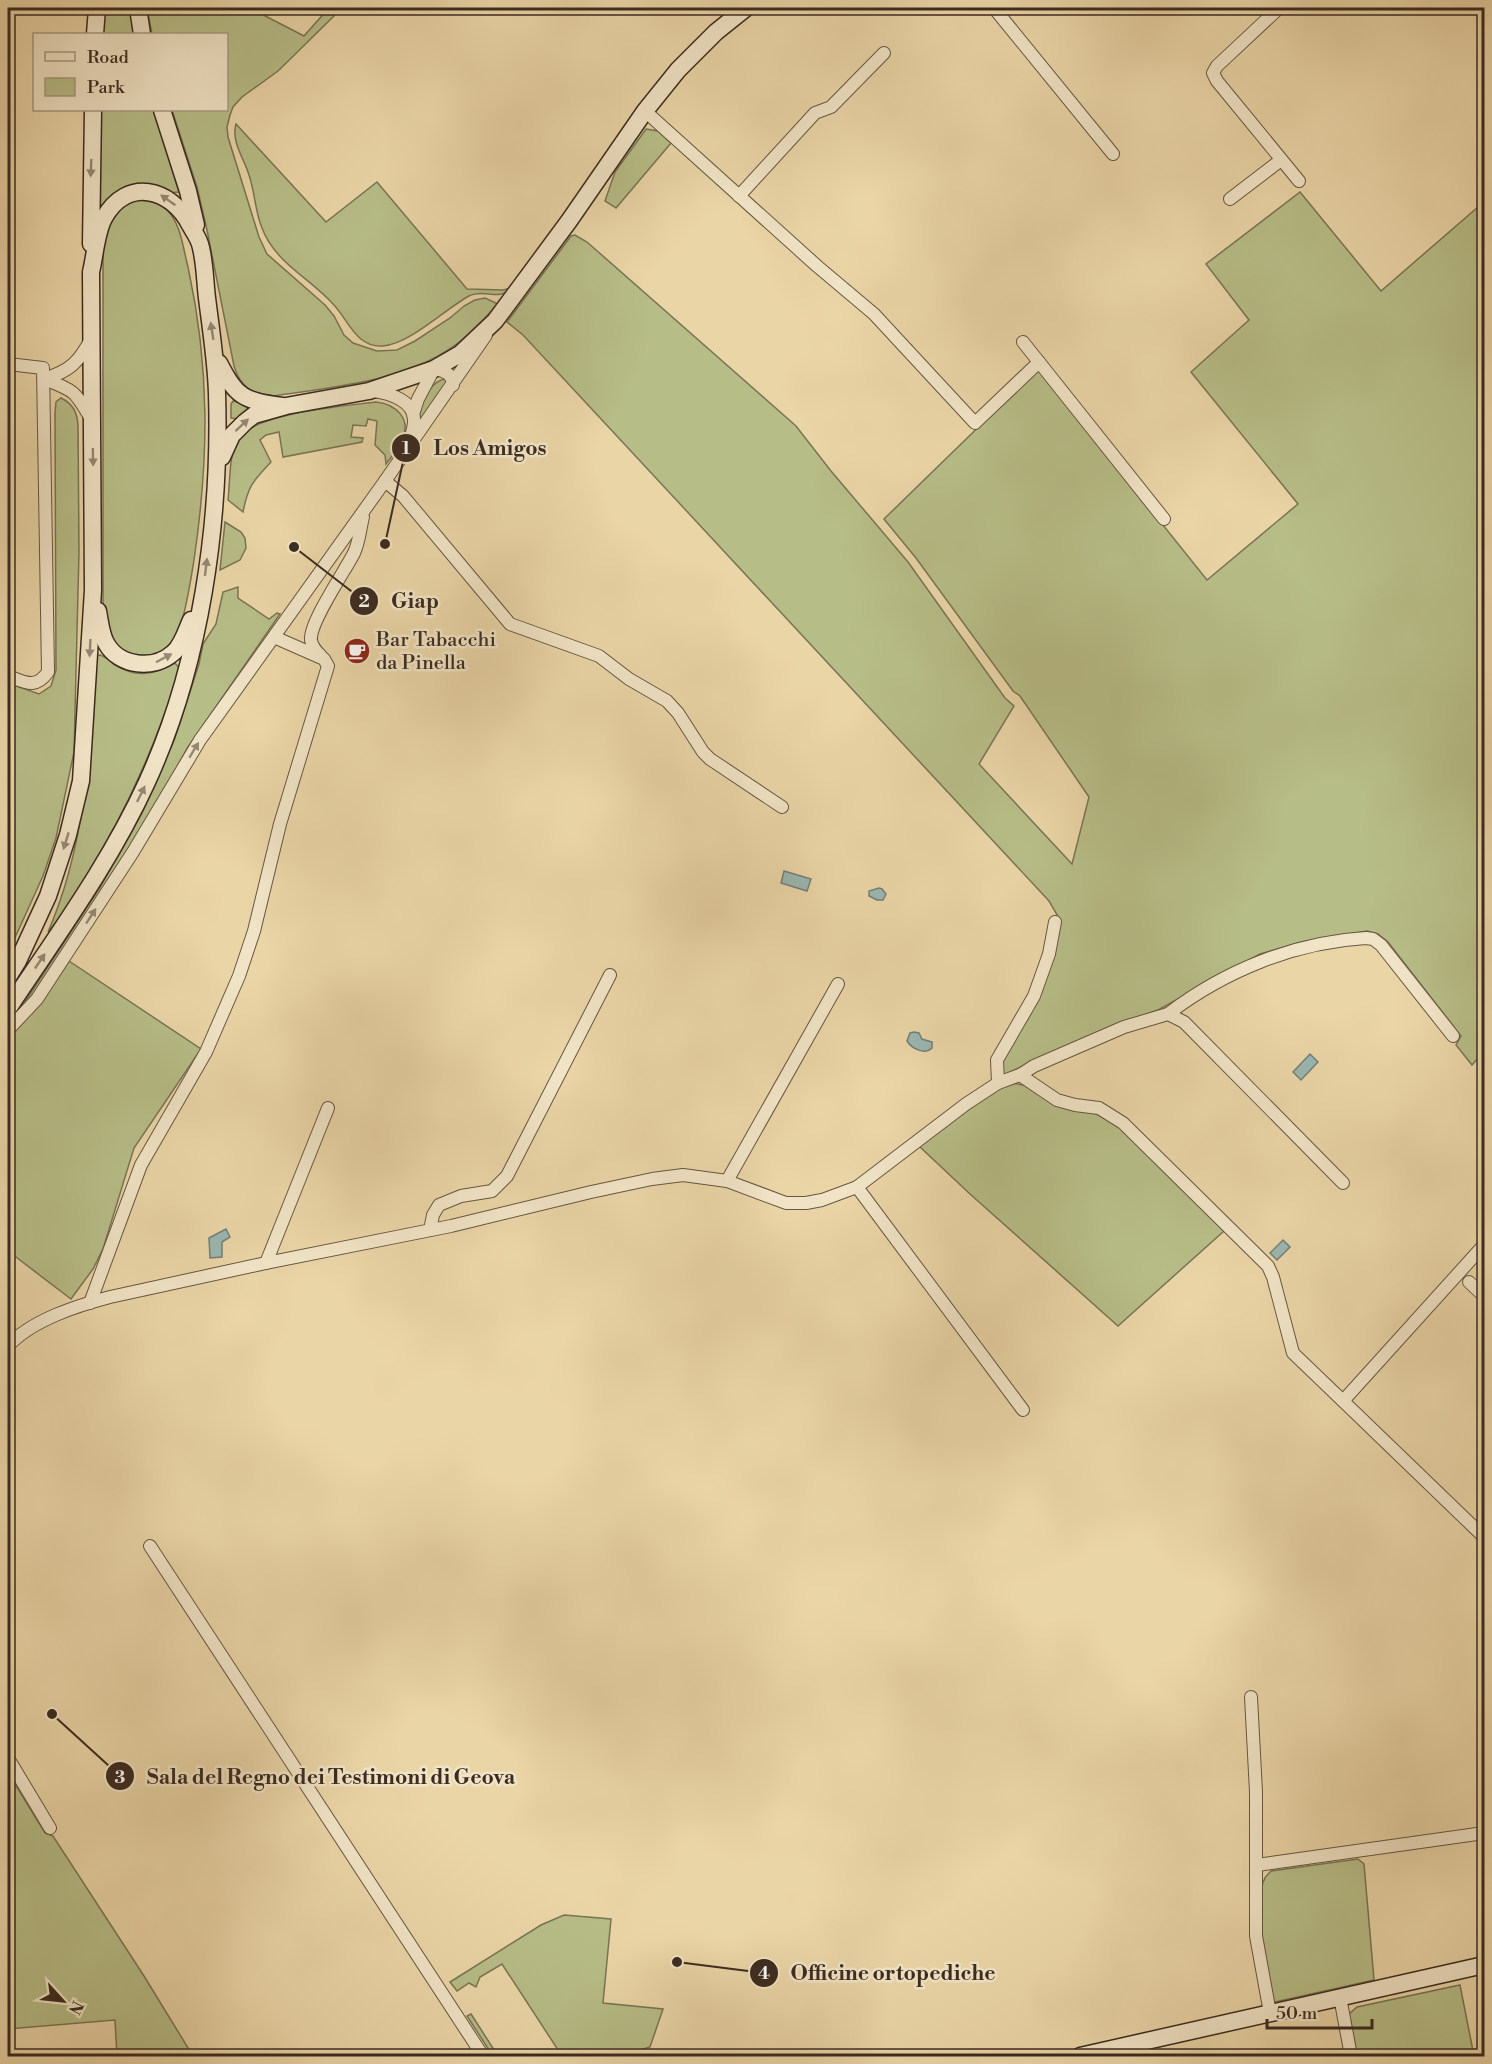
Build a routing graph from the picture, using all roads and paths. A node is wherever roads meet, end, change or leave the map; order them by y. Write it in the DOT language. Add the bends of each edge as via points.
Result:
graph roads {
  1 [pos="97,8"];
  2 [pos="138,8"];
  3 [pos="746,8"];
  4 [pos="994,8"];
  5 [pos="1279,8"];
  6 [pos="95,33"];
  7 [pos="142,33"];
  8 [pos="884,53"];
  9 [pos="93,111"];
  10 [pos="162,111"];
  11 [pos="645,111"];
  12 [pos="1113,154"];
  13 [pos="1281,160"];
  14 [pos="1299,181"];
  15 [pos="739,196"];
  16 [pos="1230,199"];
  17 [pos="201,247"];
  18 [pos="91,272"];
  19 [pos="495,321"];
  20 [pos="91,338"];
  21 [pos="1023,342"];
  22 [pos="216,358"];
  23 [pos="1039,362"];
  24 [pos="8,364"];
  25 [pos="434,369"];
  26 [pos="44,379"];
  27 [pos="453,385"];
  28 [pos="369,391"];
  29 [pos="286,406"];
  30 [pos="413,414"];
  31 [pos="92,420"];
  32 [pos="408,448"];
  33 [pos="218,466"];
  34 [pos="385,482"];
  35 [pos="365,510"];
  36 [pos="1164,519"];
  37 [pos="93,590"];
  38 [pos="203,593"];
  39 [pos="274,637"];
  40 [pos="324,659"];
  41 [pos="8,676"];
  42 [pos="782,807"];
  43 [pos="1055,922"];
  44 [pos="610,975"];
  45 [pos="8,977"];
  46 [pos="838,984"];
  47 [pos="8,1009"];
  48 [pos="1168,1014"];
  49 [pos="8,1030"];
  50 [pos="1453,1036"];
  51 [pos="1020,1075"];
  52 [pos="998,1083"];
  53 [pos="328,1108"];
  54 [pos="727,1181"];
  55 [pos="1343,1183"];
  56 [pos="857,1187"];
  57 [pos="430,1230"];
  58 [pos="1485,1245"];
  59 [pos="266,1263"];
  60 [pos="1469,1282"];
  61 [pos="1485,1296"];
  62 [pos="90,1303"];
  63 [pos="8,1346"];
  64 [pos="1343,1401"];
  65 [pos="1023,1410"];
  66 [pos="1485,1537"];
  67 [pos="150,1546"];
  68 [pos="1251,1697"];
  69 [pos="8,1758"];
  70 [pos="50,1828"];
  71 [pos="1485,1833"];
  72 [pos="1257,1865"];
  73 [pos="1485,1965"];
  74 [pos="1340,1997"];
  75 [pos="1270,2013"];
  76 [pos="1100,2054"];
  77 [pos="483,2056"];
  78 [pos="1080,2056"];
  79 [pos="1352,2056"];
  1 -- 6 [label="main road"];
  2 -- 7 [label="main road"];
  3 -- 11 [label="main road" via="678,70"];
  4 -- 12 [label="street"];
  5 -- 13 [label="street" via="1214,73"];
  8 -- 15 [label="street" via="831,107 815,113"];
  9 -- 18 [label="main road, one-way"];
  10 -- 17 [label="main road" via="188,190"];
  11 -- 15 [label="street"];
  11 -- 19 [label="main road"];
  13 -- 14 [label="street"];
  13 -- 16 [label="street"];
  15 -- 23 [label="street" via="874,314 975,423"];
  17 -- 18 [label="main road, one-way" via="173,202 149,191 132,194 119,201 102,222"];
  22 -- 17 [label="main road, one-way"];
  18 -- 20 [label="main road"];
  19 -- 25 [label="main road" via="460,354"];
  19 -- 27 [label="street"];
  20 -- 26 [label="street" via="80,359"];
  20 -- 31 [label="main road"];
  21 -- 23 [label="street"];
  22 -- 29 [label="main road" via="231,386 241,395"];
  22 -- 33 [label="main road"];
  23 -- 36 [label="street"];
  24 -- 26 [label="street" via="43,368"];
  25 -- 27 [label="street" via="449,373"];
  25 -- 28 [label="main road"];
  25 -- 30 [label="street"];
  26 -- 31 [label="street" via="76,394"];
  26 -- 41 [label="street" via="48,672 41,681 31,684"];
  27 -- 32 [label="street"];
  28 -- 29 [label="main road"];
  28 -- 30 [label="street" via="395,396"];
  33 -- 29 [label="main road, one-way" via="232,435 244,422"];
  30 -- 32 [label="street"];
  31 -- 37 [label="main road, one-way"];
  32 -- 34 [label="street"];
  38 -- 33 [label="main road, one-way"];
  34 -- 35 [label="street"];
  34 -- 42 [label="street" via="403,496 510,624 599,656 667,701 710,759"];
  35 -- 39 [label="street"];
  35 -- 40 [label="street" via="355,551 311,634 314,649"];
  37 -- 38 [label="main road, one-way" via="106,644 130,662 142,664 155,663 175,652"];
  37 -- 45 [label="main road, one-way" via="81,781 48,897"];
  47 -- 38 [label="main road, one-way" via="99,872 147,781 186,674"];
  39 -- 40 [label="street"];
  49 -- 39 [label="street, one-way" via="37,999 200,740"];
  40 -- 62 [label="street" via="328,666 280,824 251,941 206,1052 141,1165"];
  43 -- 52 [label="street" via="1034,996 997,1060"];
  44 -- 57 [label="street" via="507,1176 492,1191 460,1196 439,1205"];
  46 -- 54 [label="street"];
  48 -- 50 [label="street" via="1185,1000 1259,961 1366,938 1381,945"];
  48 -- 51 [label="street" via="1124,1027"];
  48 -- 55 [label="street" via="1184,1022"];
  51 -- 52 [label="street"];
  51 -- 64 [label="street" via="1057,1100 1099,1108 1123,1123 1268,1266 1293,1353"];
  52 -- 56 [label="street"];
  53 -- 59 [label="street"];
  54 -- 56 [label="street" via="786,1203 822,1200"];
  54 -- 57 [label="street" via="683,1175 652,1179"];
  56 -- 65 [label="street"];
  57 -- 59 [label="street"];
  58 -- 64 [label="street"];
  59 -- 62 [label="street"];
  60 -- 61 [label="street"];
  62 -- 63 [label="street" via="30,1327"];
  64 -- 66 [label="street"];
  67 -- 77 [label="street"];
  68 -- 72 [label="street"];
  69 -- 70 [label="street"];
  71 -- 72 [label="street"];
  72 -- 75 [label="street" via="1256,1936"];
  73 -- 74 [label="main road"];
  74 -- 75 [label="main road"];
  74 -- 79 [label="street"];
  75 -- 76 [label="main road"];
  76 -- 78 [label="main road"];
}
